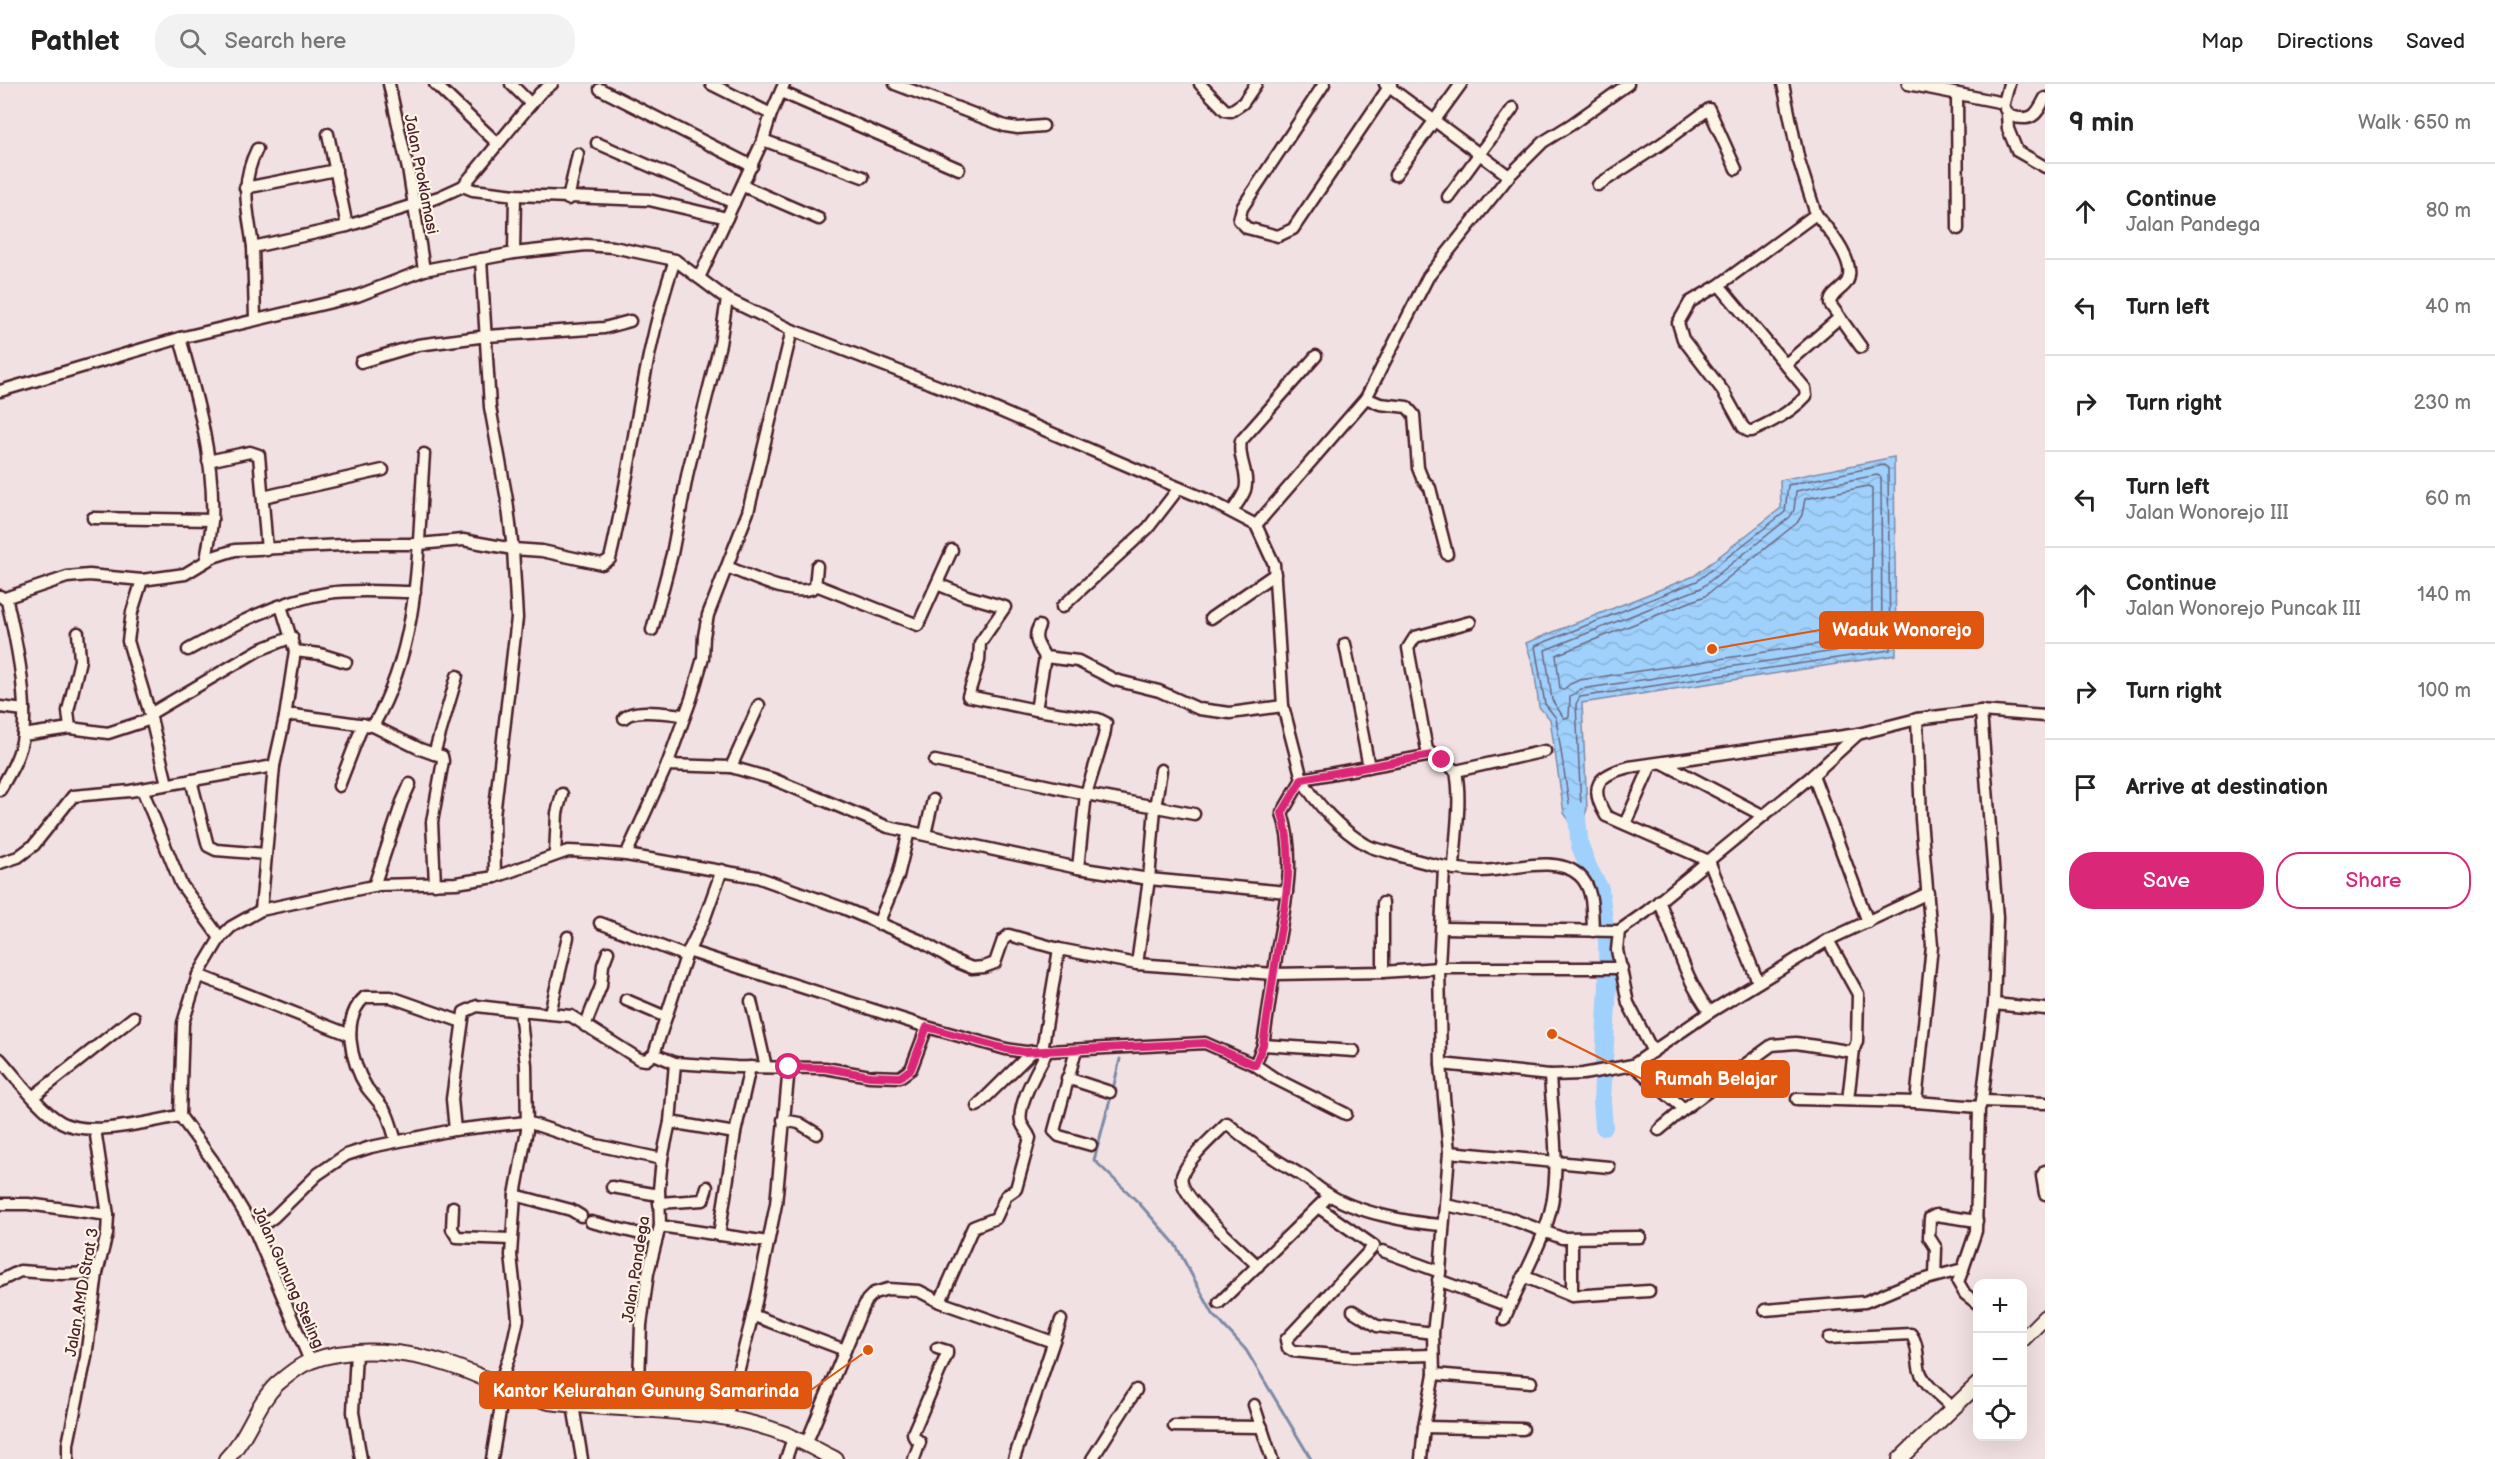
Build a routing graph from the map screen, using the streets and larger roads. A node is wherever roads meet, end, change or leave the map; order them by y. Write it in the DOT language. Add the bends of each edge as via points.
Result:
graph roads {
  1 [pos="389,84"];
  2 [pos="435,84"];
  3 [pos="511,84"];
  4 [pos="552,84"];
  5 [pos="711,84"];
  6 [pos="895,84"];
  7 [pos="1200,84"];
  8 [pos="1256,84"];
  9 [pos="1324,84"];
  10 [pos="1461,84"];
  11 [pos="1628,84"];
  12 [pos="1784,84"];
  13 [pos="1908,84"];
  14 [pos="2009,84"];
  15 [pos="1388,85"];
  16 [pos="782,88"];
  17 [pos="600,89"];
  18 [pos="1957,94"];
  19 [pos="2045,98"];
  20 [pos="2004,103"];
  21 [pos="531,104"];
  22 [pos="1513,108"];
  23 [pos="771,114"];
  24 [pos="2007,114"];
  25 [pos="2040,118"];
  26 [pos="1433,120"];
  27 [pos="1043,126"];
  28 [pos="328,134"];
  29 [pos="764,140"];
  30 [pos="497,142"];
  31 [pos="597,144"];
  32 [pos="257,149"];
  33 [pos="578,153"];
  34 [pos="1478,153"];
  35 [pos="752,166"];
  36 [pos="2045,167"];
  37 [pos="959,169"];
  38 [pos="1736,169"];
  39 [pos="336,170"];
  40 [pos="1395,175"];
  41 [pos="1509,176"];
  42 [pos="863,177"];
  43 [pos="1598,185"];
  44 [pos="462,186"];
  45 [pos="743,186"];
  46 [pos="245,188"];
  47 [pos="515,195"];
  48 [pos="1448,197"];
  49 [pos="568,199"];
  50 [pos="734,203"];
  51 [pos="414,205"];
  52 [pos="1816,214"];
  53 [pos="727,218"];
  54 [pos="819,219"];
  55 [pos="347,226"];
  56 [pos="1958,229"];
  57 [pos="253,247"];
  58 [pos="514,253"];
  59 [pos="481,259"];
  60 [pos="675,260"];
  61 [pos="424,270"];
  62 [pos="699,278"];
  63 [pos="1719,285"];
  64 [pos="727,299"];
  65 [pos="255,318"];
  66 [pos="1839,318"];
  67 [pos="630,321"];
  68 [pos="792,330"];
  69 [pos="487,336"];
  70 [pos="180,338"];
  71 [pos="1861,346"];
  72 [pos="1316,356"];
  73 [pos="361,362"];
  74 [pos="1786,364"];
  75 [pos="0,391"];
  76 [pos="1366,398"];
  77 [pos="424,454"];
  78 [pos="208,461"];
  79 [pos="383,470"];
  80 [pos="1179,488"];
  81 [pos="263,496"];
  82 [pos="1232,512"];
  83 [pos="93,518"];
  84 [pos="212,519"];
  85 [pos="1256,525"];
  86 [pos="419,544"];
  87 [pos="513,549"];
  88 [pos="267,550"];
  89 [pos="952,550"];
  90 [pos="1447,554"];
  91 [pos="206,561"];
  92 [pos="817,566"];
  93 [pos="727,567"];
  94 [pos="1275,574"];
  95 [pos="142,580"];
  96 [pos="936,584"];
  97 [pos="816,585"];
  98 [pos="415,592"];
  99 [pos="2,597"];
  100 [pos="281,606"];
  101 [pos="1062,607"];
  102 [pos="1211,618"];
  103 [pos="1470,622"];
  104 [pos="1039,626"];
  105 [pos="652,630"];
  106 [pos="78,633"];
  107 [pos="292,637"];
  108 [pos="1345,644"];
  109 [pos="188,650"];
  110 [pos="295,651"];
  111 [pos="1046,657"];
  112 [pos="346,662"];
  113 [pos="457,676"];
  114 [pos="759,705"];
  115 [pos="0,706"];
  116 [pos="1283,706"];
  117 [pos="24,710"];
  118 [pos="1036,710"];
  119 [pos="1981,711"];
  120 [pos="685,715"];
  121 [pos="151,716"];
  122 [pos="2045,716"];
  123 [pos="285,717"];
  124 [pos="624,718"];
  125 [pos="1917,719"];
  126 [pos="368,725"];
  127 [pos="70,728"];
  128 [pos="1858,734"];
  129 [pos="24,735"];
  130 [pos="1545,751"];
  131 [pos="434,754"];
  132 [pos="1432,755"];
  133 [pos="935,761"];
  134 [pos="1663,763"];
  135 [pos="666,765"];
  136 [pos="1651,765"];
  137 [pos="274,766"];
  138 [pos="1369,766"];
  139 [pos="730,767"];
  140 [pos="1161,770"];
  141 [pos="1456,771"];
  142 [pos="1813,775"];
  143 [pos="1302,779"];
  144 [pos="191,780"];
  145 [pos="167,784"];
  146 [pos="410,784"];
  147 [pos="339,786"];
  148 [pos="142,789"];
  149 [pos="0,790"];
  150 [pos="562,794"];
  151 [pos="1086,794"];
  152 [pos="933,800"];
  153 [pos="1155,808"];
  154 [pos="1194,814"];
  155 [pos="1762,815"];
  156 [pos="1625,824"];
  157 [pos="909,831"];
  158 [pos="925,834"];
  159 [pos="266,855"];
  160 [pos="555,855"];
  161 [pos="626,855"];
  162 [pos="1709,861"];
  163 [pos="0,863"];
  164 [pos="1078,868"];
  165 [pos="1449,869"];
  166 [pos="722,870"];
  167 [pos="495,878"];
  168 [pos="1149,879"];
  169 [pos="435,884"];
  170 [pos="374,886"];
  171 [pos="1287,892"];
  172 [pos="1928,893"];
  173 [pos="1659,901"];
  174 [pos="1383,903"];
  175 [pos="261,910"];
  176 [pos="1868,922"];
  177 [pos="600,923"];
  178 [pos="878,924"];
  179 [pos="1442,928"];
  180 [pos="1595,931"];
  181 [pos="1618,931"];
  182 [pos="568,937"];
  183 [pos="220,938"];
  184 [pos="1828,940"];
  185 [pos="1059,949"];
  186 [pos="608,952"];
  187 [pos="687,953"];
  188 [pos="1137,964"];
  189 [pos="1439,968"];
  190 [pos="1621,968"];
  191 [pos="1383,972"];
  192 [pos="1274,974"];
  193 [pos="198,975"];
  194 [pos="1758,982"];
  195 [pos="626,1000"];
  196 [pos="751,1001"];
  197 [pos="1994,1004"];
  198 [pos="2045,1009"];
  199 [pos="520,1011"];
  200 [pos="1710,1012"];
  201 [pos="550,1013"];
  202 [pos="134,1017"];
  203 [pos="666,1017"];
  204 [pos="462,1022"];
  205 [pos="585,1026"];
  206 [pos="927,1027"];
  207 [pos="350,1035"];
  208 [pos="1263,1045"];
  209 [pos="1854,1049"];
  210 [pos="1076,1050"];
  211 [pos="1041,1051"];
  212 [pos="1354,1051"];
  213 [pos="1653,1053"];
  214 [pos="654,1054"];
  215 [pos="0,1059"];
  216 [pos="675,1063"];
  217 [pos="1441,1064"];
  218 [pos="1255,1065"];
  219 [pos="1632,1065"];
  220 [pos="750,1067"];
  221 [pos="766,1067"];
  222 [pos="789,1067"];
  223 [pos="1550,1074"];
  224 [pos="1067,1078"];
  225 [pos="1110,1092"];
  226 [pos="34,1096"];
  227 [pos="1797,1099"];
  228 [pos="1848,1100"];
  229 [pos="1916,1102"];
  230 [pos="2045,1103"];
  231 [pos="1981,1104"];
  232 [pos="977,1106"];
  233 [pos="1684,1109"];
  234 [pos="1346,1113"];
  235 [pos="180,1116"];
  236 [pos="783,1120"];
  237 [pos="527,1122"];
  238 [pos="670,1122"];
  239 [pos="95,1129"];
  240 [pos="455,1130"];
  241 [pos="1659,1130"];
  242 [pos="735,1133"];
  243 [pos="817,1134"];
  244 [pos="396,1141"];
  245 [pos="1091,1145"];
  246 [pos="1449,1152"];
  247 [pos="662,1159"];
  248 [pos="1556,1161"];
  249 [pos="1609,1167"];
  250 [pos="2045,1171"];
  251 [pos="612,1187"];
  252 [pos="707,1188"];
  253 [pos="2045,1194"];
  254 [pos="515,1195"];
  255 [pos="1329,1196"];
  256 [pos="659,1199"];
  257 [pos="0,1204"];
  258 [pos="1445,1205"];
  259 [pos="453,1207"];
  260 [pos="1318,1208"];
  261 [pos="108,1215"];
  262 [pos="580,1216"];
  263 [pos="1977,1221"];
  264 [pos="591,1222"];
  265 [pos="1442,1225"];
  266 [pos="660,1226"];
  267 [pos="1544,1231"];
  268 [pos="255,1232"];
  269 [pos="719,1235"];
  270 [pos="1640,1237"];
  271 [pos="657,1238"];
  272 [pos="512,1239"];
  273 [pos="1572,1239"];
  274 [pos="768,1242"];
  275 [pos="1383,1251"];
  276 [pos="1258,1266"];
  277 [pos="1964,1269"];
  278 [pos="97,1273"];
  279 [pos="1439,1276"];
  280 [pos="1523,1276"];
  281 [pos="1935,1276"];
  282 [pos="0,1281"];
  283 [pos="1649,1291"];
  284 [pos="1572,1296"];
  285 [pos="1973,1301"];
  286 [pos="940,1302"];
  287 [pos="1219,1303"];
  288 [pos="1509,1306"];
  289 [pos="1765,1310"];
  290 [pos="1353,1311"];
  291 [pos="752,1316"];
  292 [pos="2045,1317"];
  293 [pos="1061,1320"];
  294 [pos="1504,1320"];
  295 [pos="1433,1333"];
  296 [pos="2027,1335"];
  297 [pos="1830,1338"];
  298 [pos="1053,1342"];
  299 [pos="937,1348"];
  300 [pos="845,1350"];
  301 [pos="356,1352"];
  302 [pos="1433,1355"];
  303 [pos="310,1361"];
  304 [pos="1434,1374"];
  305 [pos="1531,1382"];
  306 [pos="501,1387"];
  307 [pos="1974,1387"];
  308 [pos="1136,1390"];
  309 [pos="573,1405"];
  310 [pos="1254,1405"];
  311 [pos="1952,1408"];
  312 [pos="638,1409"];
  313 [pos="726,1419"];
  314 [pos="1174,1426"];
  315 [pos="1262,1427"];
  316 [pos="1424,1427"];
  317 [pos="1523,1428"];
  318 [pos="793,1437"];
  319 [pos="806,1444"];
  320 [pos="68,1459"];
  321 [pos="226,1459"];
  322 [pos="361,1459"];
  323 [pos="492,1459"];
  324 [pos="582,1459"];
  325 [pos="786,1459"];
  326 [pos="835,1459"];
  327 [pos="915,1459"];
  328 [pos="1014,1459"];
  329 [pos="1092,1459"];
  330 [pos="1272,1459"];
  331 [pos="1421,1459"];
  332 [pos="1900,1459"];
  1 -- 51 [label="street, Jalan Proklamasi"];
  2 -- 30 [label="street"];
  3 -- 21 [label="street"];
  4 -- 21 [label="street"];
  5 -- 23 [label="street"];
  6 -- 27 [label="street" via="1005,126"];
  7 -- 8 [label="street" via="1225,110 1231,111 1243,103"];
  9 -- 15 [label="street" via="1242,208 1239,220 1247,228 1278,236 1293,229"];
  10 -- 26 [label="street"];
  11 -- 41 [label="street" via="1543,142"];
  12 -- 52 [label="street" via="1799,161"];
  13 -- 18 [label="street"];
  14 -- 20 [label="street"];
  15 -- 26 [label="street"];
  16 -- 23 [label="street"];
  16 -- 37 [label="street"];
  17 -- 35 [label="street"];
  18 -- 20 [label="street"];
  18 -- 56 [label="street"];
  19 -- 25 [label="street"];
  20 -- 24 [label="street"];
  21 -- 30 [label="street"];
  22 -- 34 [label="street"];
  23 -- 29 [label="street"];
  24 -- 25 [label="street" via="2015,118"];
  24 -- 36 [label="street" via="2017,152"];
  26 -- 34 [label="street"];
  26 -- 40 [label="street"];
  28 -- 39 [label="street"];
  29 -- 35 [label="street"];
  29 -- 42 [label="street"];
  30 -- 44 [label="street"];
  31 -- 50 [label="street"];
  32 -- 46 [label="street"];
  33 -- 49 [label="street"];
  34 -- 41 [label="street"];
  34 -- 48 [label="street"];
  35 -- 45 [label="street"];
  38 -- 43 [label="street" via="1709,108"];
  39 -- 46 [label="street"];
  39 -- 55 [label="street"];
  41 -- 76 [label="street" via="1428,277"];
  44 -- 47 [label="street"];
  44 -- 51 [label="street"];
  45 -- 50 [label="street"];
  45 -- 54 [label="street"];
  46 -- 57 [label="street"];
  47 -- 49 [label="street"];
  47 -- 58 [label="street"];
  49 -- 53 [label="street" via="649,200"];
  50 -- 53 [label="street"];
  51 -- 55 [label="street"];
  51 -- 61 [label="street, Jalan Proklamasi"];
  52 -- 63 [label="street"];
  52 -- 66 [label="street" via="1847,261 1848,280 1830,302"];
  53 -- 62 [label="street"];
  55 -- 57 [label="street"];
  57 -- 65 [label="street"];
  58 -- 59 [label="street"];
  58 -- 60 [label="street" via="586,245"];
  59 -- 61 [label="street"];
  59 -- 69 [label="street"];
  60 -- 62 [label="street"];
  60 -- 87 [label="street" via="644,380 610,560 602,564"];
  61 -- 65 [label="street" via="357,296"];
  62 -- 64 [label="street"];
  63 -- 74 [label="street"];
  63 -- 74 [label="street" via="1690,302 1678,326 1683,339 1748,431 1784,414 1806,396 1805,388"];
  64 -- 68 [label="street"];
  64 -- 105 [label="street" via="720,344"];
  65 -- 70 [label="street"];
  66 -- 71 [label="street"];
  66 -- 74 [label="street"];
  67 -- 69 [label="street" via="604,328"];
  68 -- 80 [label="street" via="979,402"];
  68 -- 93 [label="street" via="748,512"];
  69 -- 73 [label="street" via="418,345"];
  69 -- 87 [label="street" via="490,407"];
  70 -- 75 [label="street"];
  70 -- 78 [label="street"];
  72 -- 82 [label="street" via="1241,441 1245,489"];
  76 -- 85 [label="street"];
  76 -- 90 [label="street" via="1407,407 1414,415 1419,468 1430,488"];
  77 -- 86 [label="street"];
  78 -- 81 [label="street" via="256,453 261,462"];
  78 -- 84 [label="street"];
  79 -- 81 [label="street"];
  80 -- 82 [label="street"];
  80 -- 101 [label="street" via="1148,528"];
  81 -- 88 [label="street"];
  82 -- 85 [label="street"];
  83 -- 84 [label="street"];
  84 -- 91 [label="street"];
  85 -- 94 [label="street"];
  86 -- 87 [label="street" via="463,540"];
  86 -- 88 [label="street"];
  86 -- 98 [label="street"];
  87 -- 167 [label="street" via="517,618 494,816"];
  88 -- 91 [label="street" via="227,552"];
  89 -- 96 [label="street"];
  91 -- 95 [label="street" via="185,574"];
  92 -- 97 [label="street"];
  93 -- 97 [label="street" via="799,591"];
  93 -- 120 [label="street" via="708,615 703,658"];
  94 -- 102 [label="street"];
  94 -- 116 [label="street"];
  95 -- 99 [label="street" via="68,577"];
  95 -- 121 [label="street" via="128,640"];
  96 -- 97 [label="street" via="918,625"];
  96 -- 118 [label="street" via="1005,607 980,643 968,696"];
  98 -- 100 [label="street" via="328,593"];
  98 -- 126 [label="street" via="400,667 387,702"];
  99 -- 117 [label="street" via="17,655"];
  100 -- 107 [label="street"];
  100 -- 109 [label="street" via="243,620"];
  103 -- 132 [label="street" via="1415,637 1408,648 1426,747"];
  104 -- 111 [label="street" via="1035,640"];
  106 -- 127 [label="street" via="80,660 68,711"];
  107 -- 110 [label="street"];
  107 -- 121 [label="street" via="259,650"];
  108 -- 138 [label="street"];
  110 -- 112 [label="street"];
  110 -- 123 [label="street"];
  111 -- 116 [label="street" via="1078,661 1115,680 1159,691 1199,709 1230,713"];
  111 -- 118 [label="street"];
  113 -- 131 [label="street"];
  114 -- 139 [label="street"];
  115 -- 117 [label="street"];
  116 -- 143 [label="street"];
  117 -- 129 [label="street"];
  118 -- 151 [label="street" via="1106,723"];
  119 -- 122 [label="street"];
  119 -- 125 [label="street"];
  119 -- 197 [label="street" via="1996,917"];
  120 -- 124 [label="street" via="636,712"];
  120 -- 135 [label="street"];
  121 -- 127 [label="street" via="108,733"];
  121 -- 145 [label="street"];
  123 -- 126 [label="street"];
  123 -- 137 [label="street"];
  125 -- 128 [label="street"];
  125 -- 172 [label="street"];
  126 -- 131 [label="street"];
  126 -- 147 [label="street"];
  127 -- 129 [label="street"];
  128 -- 134 [label="street"];
  128 -- 142 [label="street"];
  129 -- 149 [label="street"];
  130 -- 141 [label="street"];
  131 -- 169 [label="street" via="442,756 443,761 432,822"];
  132 -- 138 [label="street"];
  132 -- 141 [label="street"];
  133 -- 151 [label="street"];
  134 -- 136 [label="street"];
  134 -- 155 [label="street"];
  135 -- 139 [label="street"];
  135 -- 161 [label="street"];
  136 -- 156 [label="street"];
  136 -- 156 [label="street" via="1611,772 1596,788 1598,803 1606,816"];
  137 -- 144 [label="street"];
  137 -- 159 [label="street"];
  138 -- 143 [label="street"];
  139 -- 157 [label="street" via="773,779 888,827"];
  140 -- 153 [label="street"];
  141 -- 165 [label="street" via="1460,802"];
  142 -- 155 [label="street"];
  142 -- 176 [label="street"];
  143 -- 165 [label="street" via="1340,825 1366,845"];
  143 -- 171 [label="street" via="1282,813 1290,857"];
  144 -- 145 [label="street"];
  144 -- 159 [label="street" via="208,846"];
  145 -- 148 [label="street"];
  146 -- 170 [label="street"];
  148 -- 163 [label="street" via="73,796 34,845 18,857"];
  148 -- 183 [label="street" via="181,884"];
  150 -- 160 [label="street" via="556,813"];
  151 -- 153 [label="street"];
  151 -- 164 [label="street"];
  152 -- 158 [label="street"];
  153 -- 154 [label="street"];
  153 -- 168 [label="street"];
  155 -- 162 [label="street"];
  156 -- 162 [label="street"];
  157 -- 158 [label="street"];
  157 -- 178 [label="street" via="898,876"];
  158 -- 164 [label="street"];
  159 -- 175 [label="street"];
  160 -- 161 [label="street" via="568,851"];
  160 -- 167 [label="street"];
  161 -- 166 [label="street"];
  162 -- 173 [label="street"];
  162 -- 194 [label="street"];
  164 -- 168 [label="street"];
  165 -- 179 [label="street"];
  165 -- 180 [label="street" via="1482,871 1554,864 1566,867 1580,875 1590,893"];
  166 -- 178 [label="street" via="757,877"];
  166 -- 187 [label="street"];
  167 -- 169 [label="street"];
  168 -- 171 [label="street"];
  168 -- 188 [label="street"];
  169 -- 170 [label="street"];
  170 -- 175 [label="street"];
  171 -- 192 [label="street"];
  172 -- 176 [label="street"];
  172 -- 229 [label="street" via="1932,946"];
  173 -- 181 [label="street"];
  173 -- 200 [label="street" via="1686,975"];
  174 -- 191 [label="street"];
  175 -- 183 [label="street"];
  176 -- 184 [label="street"];
  177 -- 187 [label="street"];
  178 -- 185 [label="street" via="975,969 995,963 1003,940 1009,935"];
  179 -- 180 [label="street"];
  179 -- 189 [label="street"];
  180 -- 181 [label="street"];
  181 -- 190 [label="street" via="1616,944"];
  182 -- 201 [label="street"];
  183 -- 193 [label="street"];
  184 -- 194 [label="street"];
  184 -- 209 [label="street" via="1858,994"];
  185 -- 188 [label="street"];
  185 -- 211 [label="street"];
  186 -- 205 [label="street" via="601,986"];
  187 -- 203 [label="street"];
  187 -- 206 [label="street"];
  188 -- 192 [label="street"];
  189 -- 190 [label="street"];
  189 -- 191 [label="street"];
  189 -- 217 [label="street"];
  190 -- 213 [label="street" via="1631,1013"];
  191 -- 192 [label="street"];
  192 -- 208 [label="street"];
  193 -- 207 [label="street"];
  193 -- 235 [label="street" via="183,1023"];
  194 -- 200 [label="street"];
  195 -- 203 [label="street"];
  196 -- 221 [label="street"];
  197 -- 198 [label="street"];
  197 -- 231 [label="street"];
  199 -- 201 [label="street"];
  199 -- 204 [label="street" via="471,1007 464,1012"];
  199 -- 237 [label="street"];
  200 -- 213 [label="street"];
  201 -- 205 [label="street" via="571,1016"];
  202 -- 226 [label="street"];
  203 -- 214 [label="street"];
  204 -- 207 [label="street" via="392,997 374,995 356,1004"];
  204 -- 240 [label="street" via="452,1099"];
  205 -- 214 [label="street" via="639,1059 646,1060"];
  206 -- 211 [label="street" via="1006,1049"];
  206 -- 222 [label="street" via="911,1069 900,1077"];
  207 -- 244 [label="street" via="360,1074 385,1112"];
  208 -- 212 [label="street"];
  208 -- 218 [label="street"];
  209 -- 228 [label="street"];
  209 -- 233 [label="street" via="1796,1043 1772,1045"];
  210 -- 211 [label="street"];
  210 -- 218 [label="street" via="1205,1043"];
  210 -- 224 [label="street"];
  211 -- 232 [label="street"];
  211 -- 286 [label="street" via="1022,1111 1022,1124 1029,1138 1016,1189 1006,1196 996,1218 973,1227"];
  213 -- 219 [label="street"];
  214 -- 216 [label="street"];
  215 -- 226 [label="street"];
  216 -- 220 [label="street"];
  216 -- 238 [label="street, Jalan Pandega"];
  217 -- 223 [label="street"];
  217 -- 246 [label="street"];
  218 -- 234 [label="street"];
  219 -- 223 [label="street" via="1583,1074"];
  219 -- 233 [label="street"];
  220 -- 221 [label="street"];
  220 -- 242 [label="street"];
  221 -- 222 [label="street"];
  222 -- 236 [label="street"];
  223 -- 248 [label="street"];
  224 -- 225 [label="street"];
  224 -- 245 [label="street" via="1054,1131"];
  226 -- 239 [label="street" via="62,1122"];
  227 -- 228 [label="street"];
  228 -- 229 [label="street"];
  229 -- 231 [label="street"];
  230 -- 231 [label="street"];
  231 -- 263 [label="street"];
  233 -- 241 [label="street"];
  235 -- 239 [label="street"];
  235 -- 268 [label="street, Jalan Gunung Steling" via="213,1161"];
  236 -- 243 [label="street" via="799,1123"];
  236 -- 274 [label="street" via="776,1204"];
  237 -- 240 [label="street"];
  237 -- 247 [label="street" via="596,1145"];
  237 -- 254 [label="street"];
  238 -- 242 [label="street"];
  238 -- 247 [label="street, Jalan Pandega"];
  239 -- 261 [label="street, Jalan AMD Strat 3"];
  240 -- 244 [label="street"];
  242 -- 269 [label="street"];
  244 -- 268 [label="street" via="346,1155 330,1164"];
  246 -- 248 [label="street"];
  246 -- 258 [label="street"];
  247 -- 256 [label="street, Jalan Pandega"];
  248 -- 249 [label="street"];
  248 -- 267 [label="street" via="1552,1204"];
  250 -- 253 [label="street"];
  251 -- 256 [label="street"];
  252 -- 256 [label="street" via="703,1200"];
  254 -- 262 [label="street"];
  254 -- 272 [label="street"];
  255 -- 260 [label="street"];
  255 -- 265 [label="street" via="1406,1221"];
  255 -- 276 [label="street" via="1227,1123 1199,1152 1182,1176 1182,1183 1199,1209"];
  256 -- 266 [label="street, Jalan Pandega"];
  257 -- 261 [label="street"];
  258 -- 265 [label="street"];
  258 -- 267 [label="street" via="1506,1217"];
  259 -- 272 [label="street" via="452,1229 457,1237"];
  260 -- 276 [label="street"];
  260 -- 302 [label="street" via="1374,1246 1286,1340 1288,1348 1353,1357"];
  261 -- 278 [label="street, Jalan AMD Strat 3"];
  263 -- 277 [label="street"];
  263 -- 281 [label="street" via="1936,1215 1930,1218 1929,1237 1936,1248"];
  264 -- 271 [label="street"];
  265 -- 279 [label="street"];
  266 -- 269 [label="street"];
  266 -- 271 [label="street, Jalan Pandega"];
  267 -- 273 [label="street"];
  267 -- 280 [label="street"];
  268 -- 303 [label="street, Jalan Gunung Steling"];
  269 -- 274 [label="street"];
  270 -- 273 [label="street"];
  271 -- 312 [label="street, Jalan Pandega" via="641,1325"];
  272 -- 306 [label="street" via="518,1319"];
  273 -- 284 [label="street"];
  274 -- 291 [label="street"];
  275 -- 279 [label="street"];
  276 -- 287 [label="street"];
  277 -- 281 [label="street"];
  277 -- 285 [label="street" via="1958,1282"];
  278 -- 282 [label="street" via="20,1271"];
  278 -- 320 [label="street, Jalan AMD Strat 3"];
  279 -- 288 [label="street"];
  279 -- 295 [label="street"];
  280 -- 284 [label="street"];
  280 -- 288 [label="street"];
  281 -- 289 [label="street" via="1865,1302"];
  283 -- 284 [label="street"];
  286 -- 298 [label="street"];
  286 -- 300 [label="street" via="919,1291 888,1289 874,1293"];
  288 -- 294 [label="street"];
  290 -- 295 [label="street" via="1377,1326"];
  291 -- 300 [label="street"];
  291 -- 313 [label="street"];
  292 -- 296 [label="street"];
  293 -- 298 [label="street"];
  295 -- 302 [label="street"];
  297 -- 311 [label="street" via="1911,1334 1921,1373"];
  298 -- 328 [label="street"];
  299 -- 327 [label="street" via="947,1354 913,1433 920,1442"];
  300 -- 319 [label="street"];
  301 -- 303 [label="street"];
  301 -- 306 [label="street" via="431,1359"];
  301 -- 322 [label="street" via="352,1412"];
  302 -- 304 [label="street"];
  303 -- 321 [label="street" via="275,1386 236,1450"];
  304 -- 305 [label="street"];
  304 -- 316 [label="street"];
  306 -- 309 [label="street"];
  306 -- 323 [label="street"];
  307 -- 311 [label="street"];
  308 -- 329 [label="street"];
  309 -- 312 [label="street"];
  309 -- 324 [label="street"];
  310 -- 315 [label="street"];
  311 -- 332 [label="street"];
  312 -- 313 [label="street"];
  313 -- 318 [label="street"];
  314 -- 315 [label="street"];
  315 -- 330 [label="street"];
  316 -- 317 [label="street"];
  316 -- 331 [label="street"];
  318 -- 319 [label="street"];
  318 -- 325 [label="street"];
  319 -- 326 [label="street"];
}
